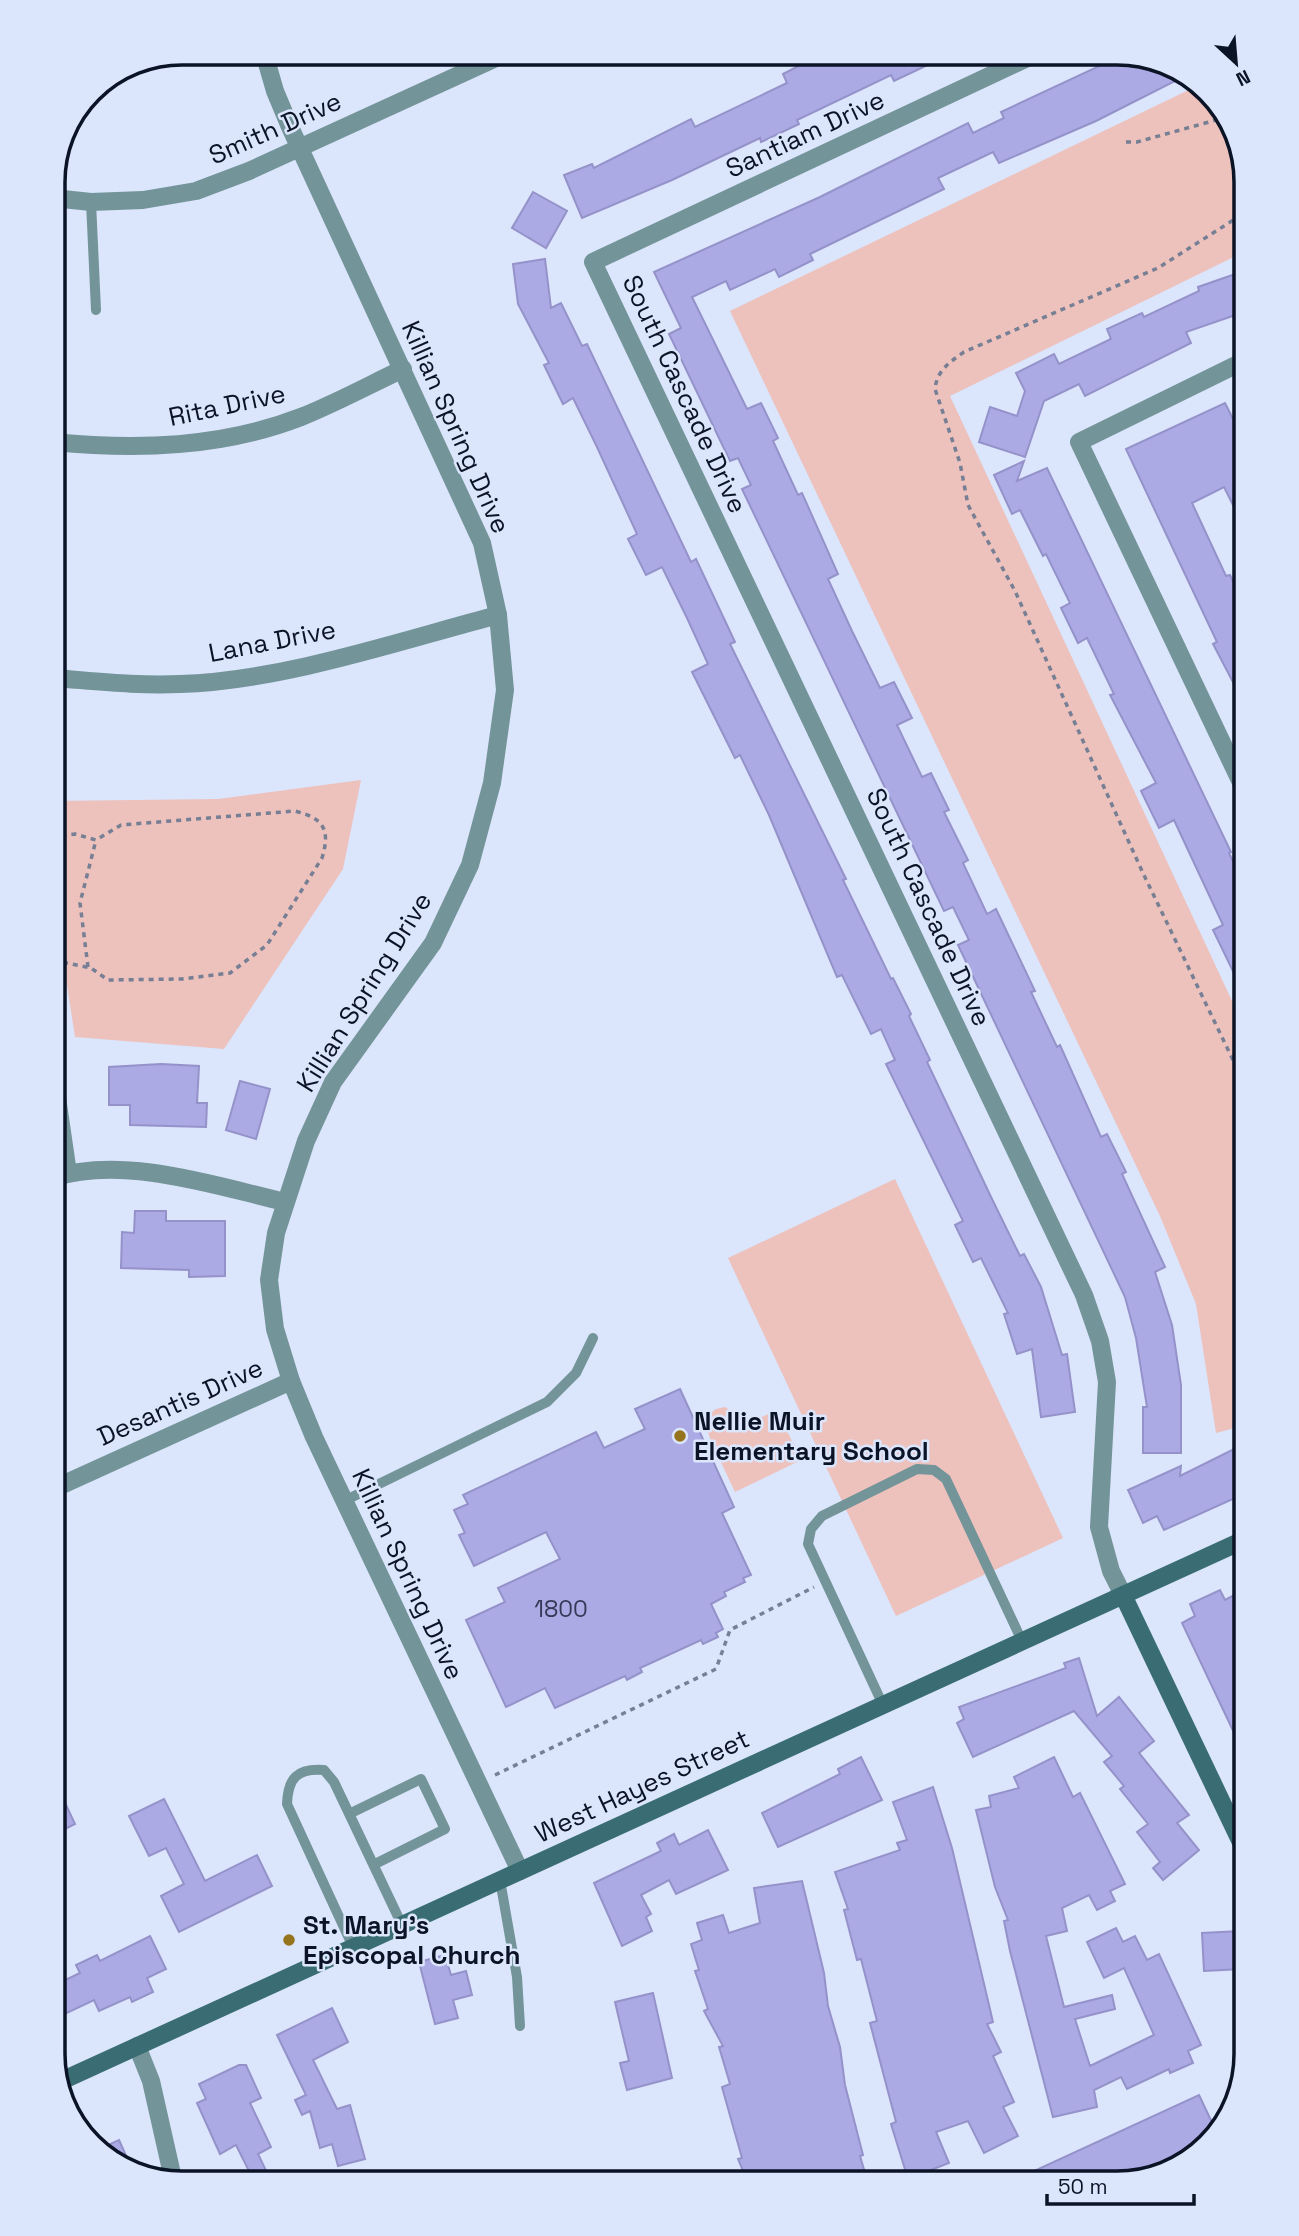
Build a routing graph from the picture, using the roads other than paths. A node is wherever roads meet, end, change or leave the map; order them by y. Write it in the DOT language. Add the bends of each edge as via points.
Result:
graph roads {
  1 [pos="268,65"];
  2 [pos="480,65"];
  3 [pos="1012,65"];
  4 [pos="299,147"];
  5 [pos="65,199"];
  6 [pos="91,202"];
  7 [pos="593,262"];
  8 [pos="96,310"];
  9 [pos="1234,366"];
  10 [pos="403,369"];
  11 [pos="65,443"];
  12 [pos="498,615"];
  13 [pos="65,679"];
  14 [pos="1234,766"];
  15 [pos="65,1175"];
  16 [pos="285,1202"];
  17 [pos="593,1338"];
  18 [pos="291,1381"];
  19 [pos="65,1483"];
  20 [pos="344,1500"];
  21 [pos="1234,1545"];
  22 [pos="1123,1595"];
  23 [pos="1022,1641"];
  24 [pos="883,1704"];
  25 [pos="351,1813"];
  26 [pos="1234,1826"];
  27 [pos="375,1864"];
  28 [pos="520,1871"];
  29 [pos="500,1880"];
  30 [pos="402,1924"];
  31 [pos="353,1947"];
  32 [pos="520,2026"];
  33 [pos="137,2046"];
  34 [pos="68,2078"];
  35 [pos="171,2171"];
  1 -- 4 [label="street, Killian Spring Drive"];
  2 -- 4 [label="street, Smith Drive"];
  3 -- 7 [label="street, Santiam Drive"];
  4 -- 6 [label="street, Smith Drive" via="196,191"];
  4 -- 10 [label="street, Killian Spring Drive"];
  5 -- 6 [label="street, Smith Drive"];
  6 -- 8 [label="lane"];
  7 -- 22 [label="street, South Cascade Drive" via="1084,1296 1100,1341 1107,1382 1099,1527"];
  9 -- 14 [label="street" via="1079,442"];
  10 -- 11 [label="street, Rita Drive" via="301,417 244,434 176,446"];
  10 -- 12 [label="street, Killian Spring Drive" via="482,543"];
  12 -- 13 [label="street, Lana Drive" via="242,677 182,684"];
  12 -- 16 [label="street, Killian Spring Drive" via="505,690 492,783 470,864 433,943 333,1082"];
  15 -- 16 [label="street" via="154,1171"];
  16 -- 18 [label="street, Killian Spring Drive" via="269,1280 275,1329"];
  17 -- 20 [label="lane" via="576,1373 547,1402"];
  18 -- 19 [label="street, Desantis Drive"];
  18 -- 20 [label="street, Killian Spring Drive"];
  20 -- 28 [label="street, Killian Spring Drive"];
  21 -- 22 [label="street, West Hayes Street"];
  22 -- 23 [label="street, West Hayes Street"];
  22 -- 26 [label="street"];
  23 -- 24 [label="street, West Hayes Street"];
  23 -- 24 [label="lane" via="946,1479 934,1470 917,1469 822,1516 811,1529 808,1544"];
  24 -- 28 [label="street, West Hayes Street"];
  25 -- 27 [label="lane"];
  25 -- 27 [label="lane" via="421,1779 445,1829"];
  25 -- 31 [label="lane" via="324,1770 295,1776 288,1787 287,1804"];
  27 -- 30 [label="lane"];
  28 -- 29 [label="street, West Hayes Street"];
  29 -- 30 [label="street, West Hayes Street"];
  29 -- 32 [label="lane"];
  30 -- 31 [label="street, West Hayes Street"];
  31 -- 33 [label="street, West Hayes Street"];
  33 -- 34 [label="street, West Hayes Street"];
  33 -- 35 [label="street" via="151,2081"];
}
